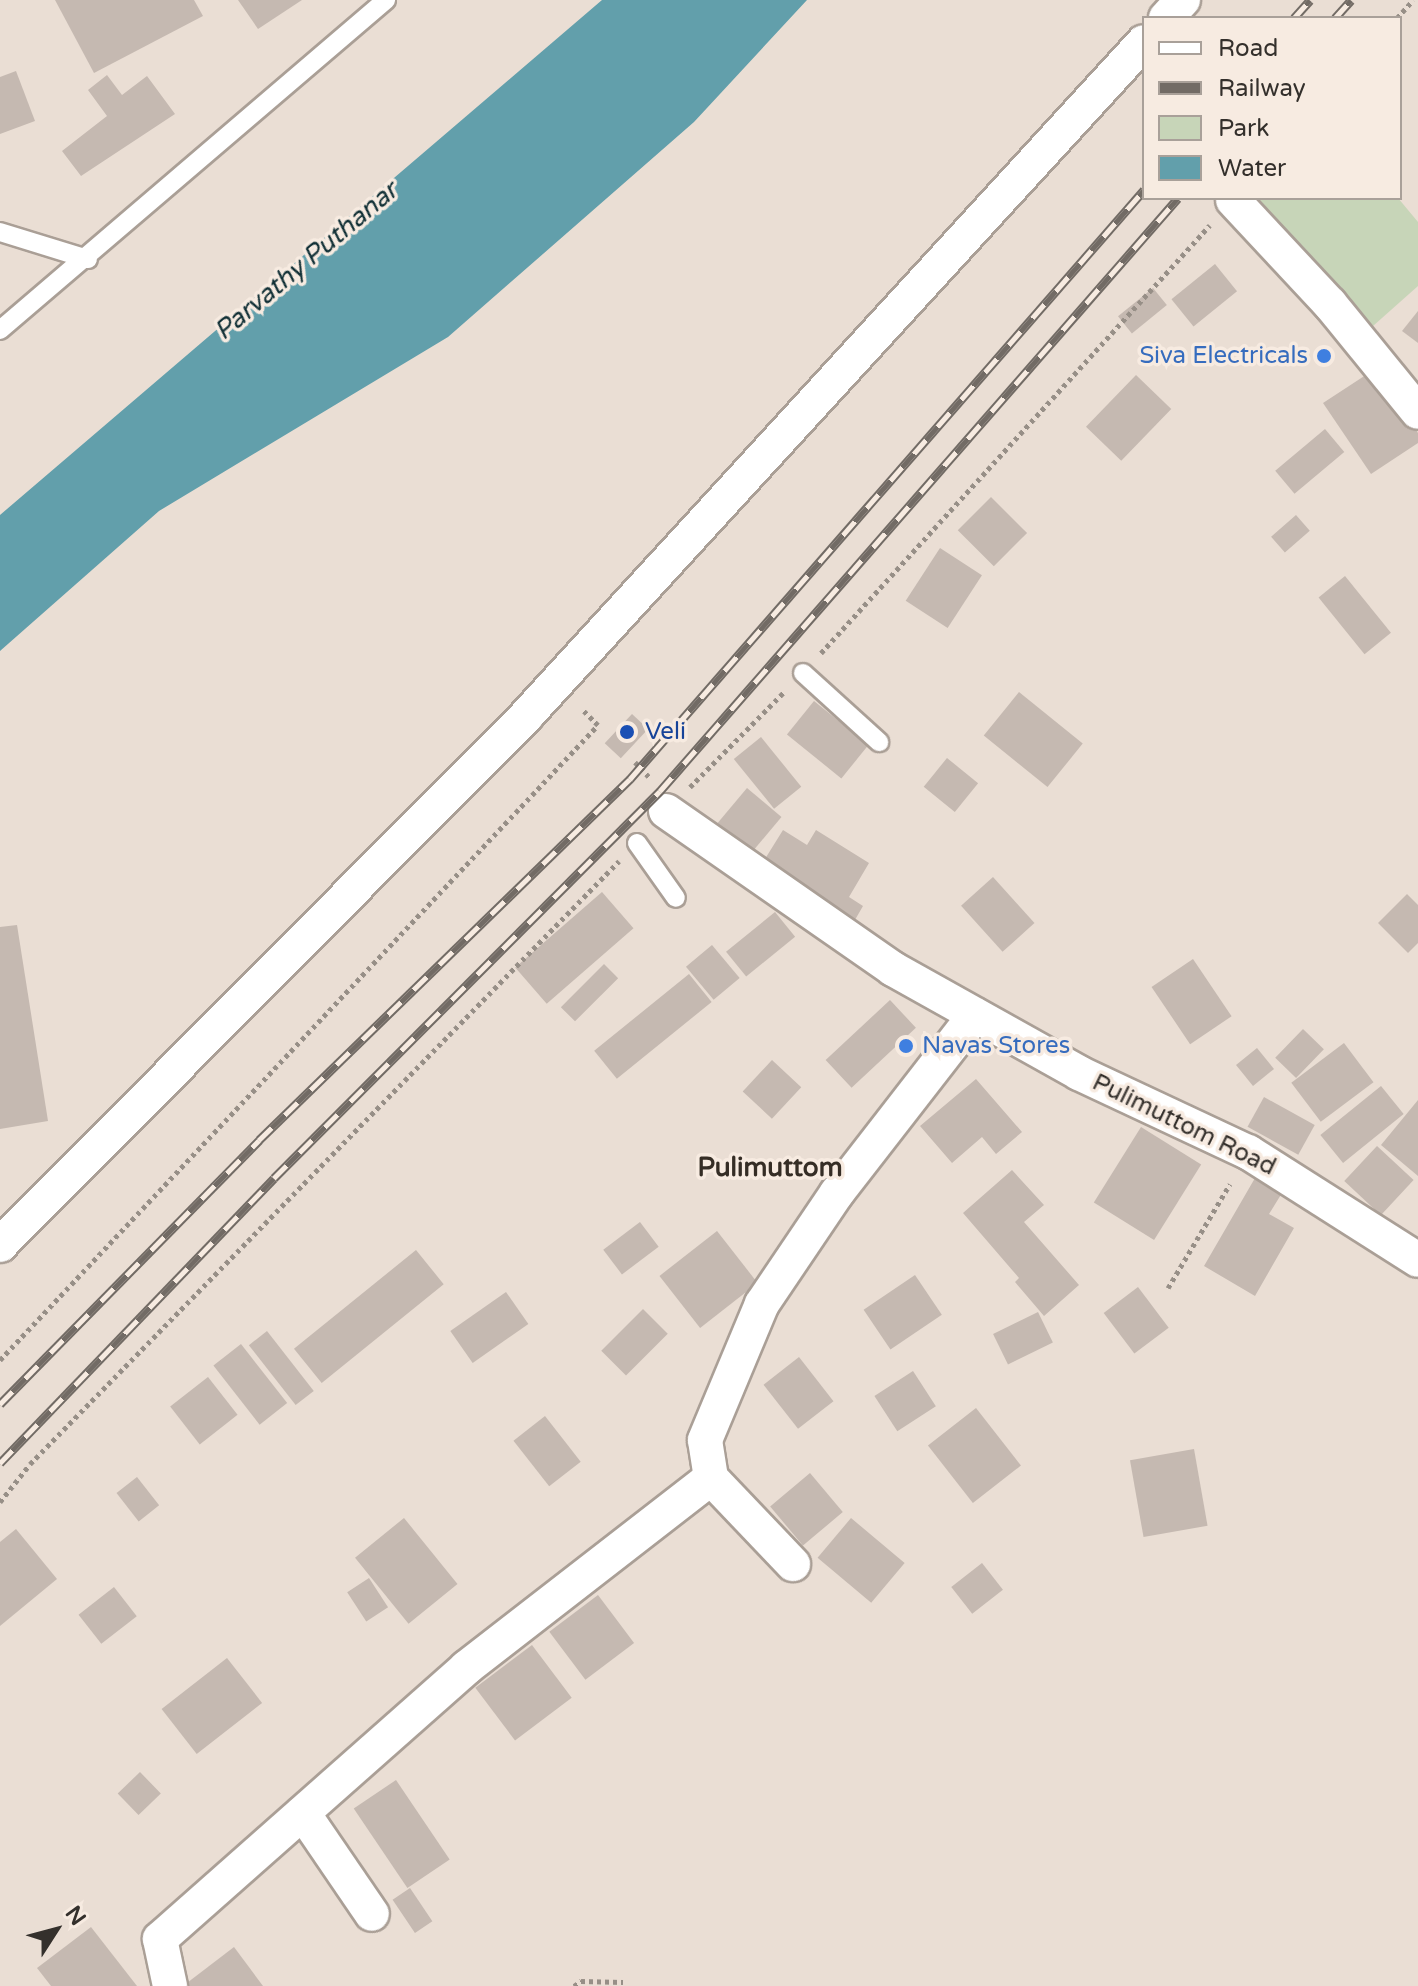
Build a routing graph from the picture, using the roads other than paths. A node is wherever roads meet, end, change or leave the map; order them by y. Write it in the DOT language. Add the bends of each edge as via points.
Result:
graph roads {
  1 [pos="386,0"];
  2 [pos="1183,0"];
  3 [pos="1168,16"];
  4 [pos="1142,44"];
  5 [pos="1233,200"];
  6 [pos="0,232"];
  7 [pos="88,259"];
  8 [pos="0,330"];
  9 [pos="1418,412"];
  10 [pos="803,673"];
  11 [pos="879,742"];
  12 [pos="666,811"];
  13 [pos="637,843"];
  14 [pos="676,898"];
  15 [pos="975,1015"];
  16 [pos="0,1245"];
  17 [pos="1414,1249"];
  18 [pos="711,1478"];
  19 [pos="793,1564"];
  20 [pos="303,1813"];
  21 [pos="372,1914"];
  22 [pos="170,1986"];
  1 -- 7 [label="lane"];
  2 -- 3 [label="street"];
  4 -- 16 [label="street" via="555,684"];
  5 -- 9 [label="street" via="1330,304"];
  6 -- 7 [label="lane"];
  7 -- 8 [label="lane"];
  10 -- 11 [label="lane"];
  12 -- 15 [label="street, Pulimuttom Road" via="893,969"];
  13 -- 14 [label="lane"];
  15 -- 17 [label="street, Pulimuttom Road" via="1079,1073 1248,1152"];
  15 -- 18 [label="street" via="837,1193 762,1304 705,1440"];
  18 -- 19 [label="street"];
  18 -- 20 [label="street" via="466,1668"];
  20 -- 21 [label="street"];
  20 -- 22 [label="street" via="160,1939"];
}
